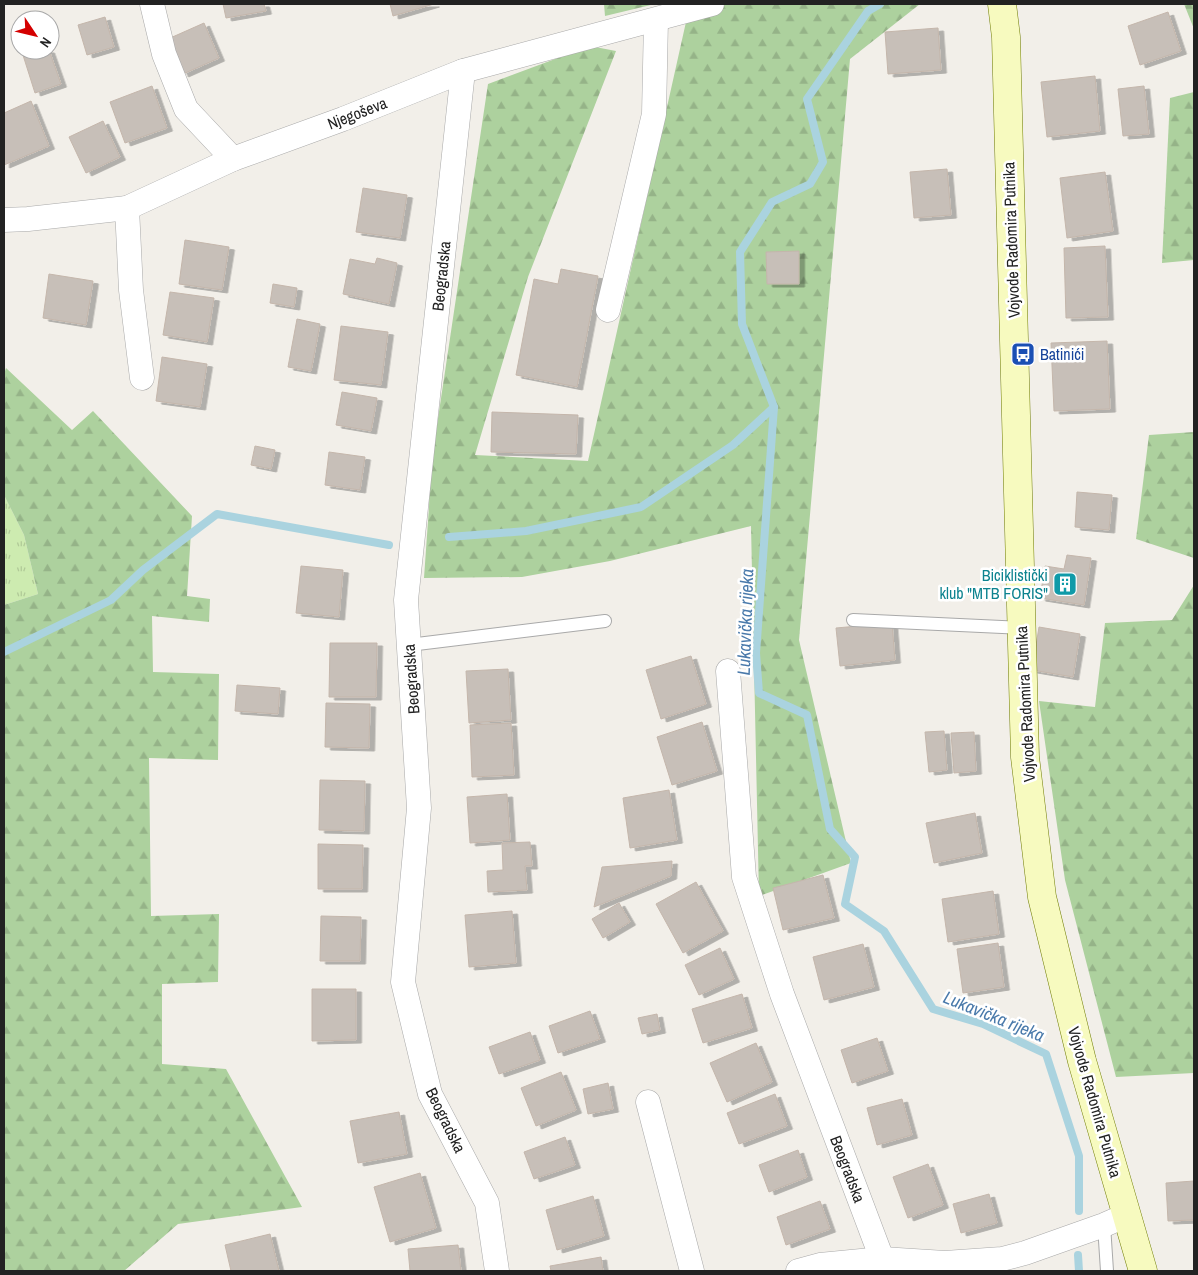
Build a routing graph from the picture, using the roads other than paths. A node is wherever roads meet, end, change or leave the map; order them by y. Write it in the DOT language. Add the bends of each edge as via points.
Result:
graph roads {
  1 [pos="152,4"];
  2 [pos="712,4"];
  3 [pos="1002,4"];
  4 [pos="656,20"];
  5 [pos="463,71"];
  6 [pos="233,160"];
  7 [pos="127,208"];
  8 [pos="4,220"];
  9 [pos="608,310"];
  10 [pos="142,378"];
  11 [pos="853,620"];
  12 [pos="605,621"];
  13 [pos="1021,628"];
  14 [pos="409,645"];
  15 [pos="728,671"];
  16 [pos="648,1102"];
  17 [pos="1116,1220"];
  18 [pos="882,1259"];
  19 [pos="1024,1261"];
  20 [pos="496,1271"];
  21 [pos="692,1271"];
  22 [pos="798,1271"];
  23 [pos="1108,1271"];
  24 [pos="1143,1271"];
  1 -- 6 [label="street" via="164,54 186,109"];
  2 -- 4 [label="street, Njegoševa"];
  3 -- 13 [label="main road, Vojvode Radomira Putnika" via="1006,37"];
  4 -- 5 [label="street, Njegoševa"];
  4 -- 9 [label="street" via="654,114"];
  5 -- 6 [label="street, Njegoševa"];
  5 -- 14 [label="street, Beogradska" via="406,600"];
  6 -- 7 [label="street, Njegoševa"];
  7 -- 8 [label="street, Njegoševa"];
  7 -- 10 [label="street" via="131,290"];
  11 -- 13 [label="lane"];
  12 -- 14 [label="lane"];
  13 -- 17 [label="main road, Vojvode Radomira Putnika" via="1025,758 1042,897"];
  14 -- 20 [label="street, Beogradska" via="420,808 402,982 430,1094 487,1203"];
  15 -- 18 [label="street, Beogradska" via="744,877 782,994"];
  16 -- 21 [label="street"];
  17 -- 19 [label="street"];
  17 -- 23 [label="lane"];
  17 -- 24 [label="main road, Vojvode Radomira Putnika"];
  18 -- 19 [label="street"];
  18 -- 22 [label="street" via="820,1265"];
}
